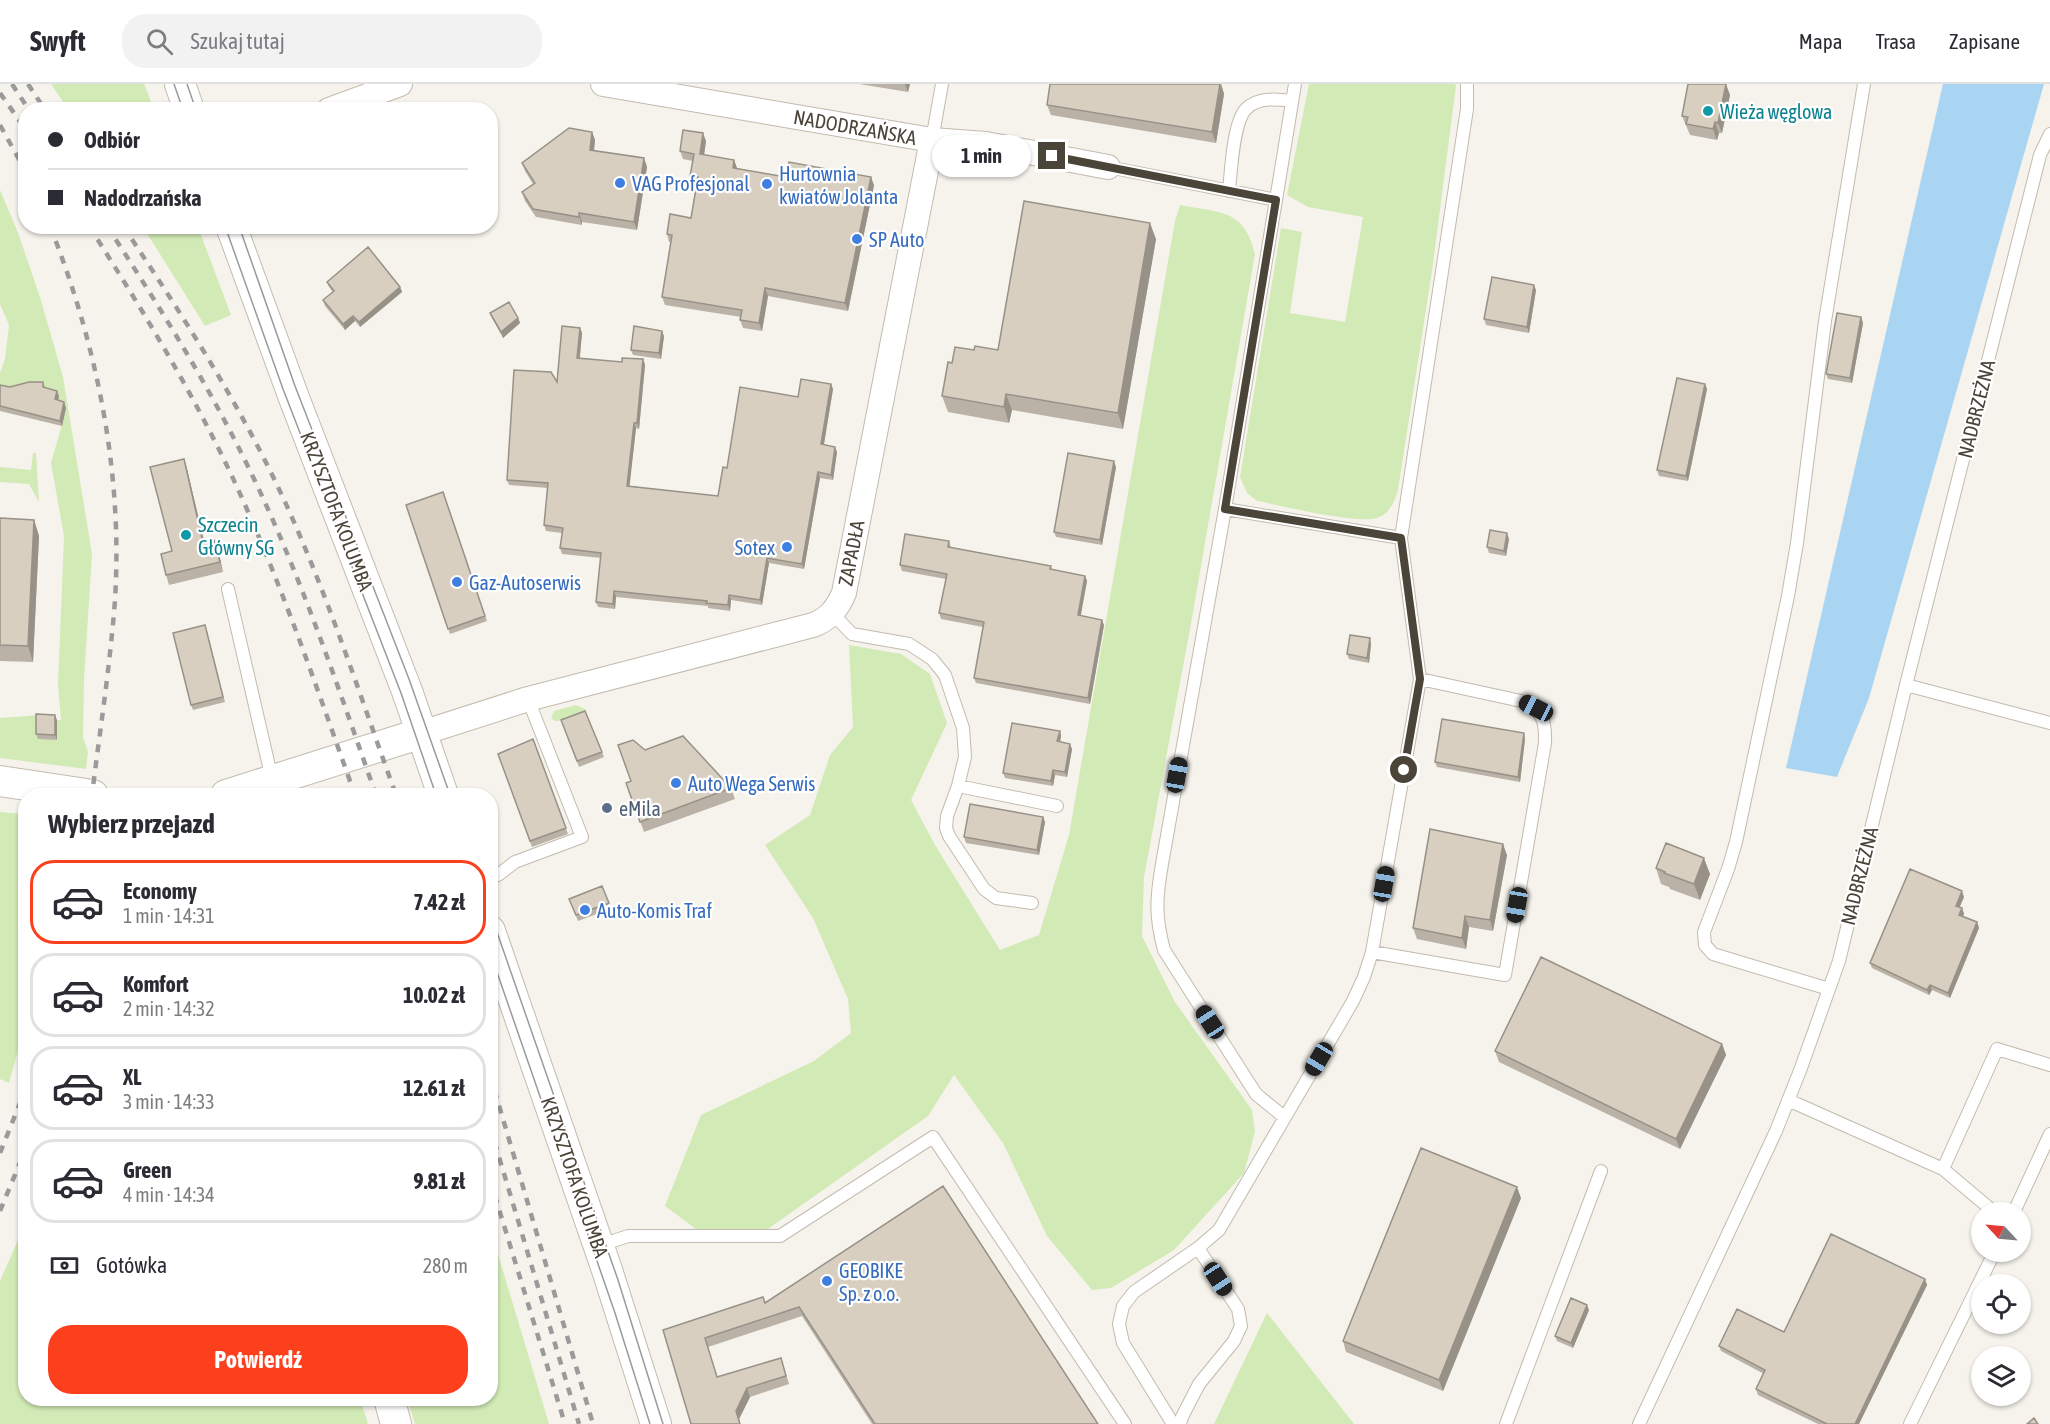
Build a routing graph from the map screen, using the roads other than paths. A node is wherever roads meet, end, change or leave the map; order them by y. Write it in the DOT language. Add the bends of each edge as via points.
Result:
graph roads {
  1 [pos="180,84"];
  2 [pos="398,84"];
  3 [pos="603,84"];
  4 [pos="942,84"];
  5 [pos="1295,84"];
  6 [pos="1467,84"];
  7 [pos="1864,84"];
  8 [pos="1292,101"];
  9 [pos="186,102"];
  10 [pos="350,102"];
  11 [pos="2050,134"];
  12 [pos="932,140"];
  13 [pos="1108,167"];
  14 [pos="1229,191"];
  15 [pos="1276,200"];
  16 [pos="234,234"];
  17 [pos="1225,509"];
  18 [pos="1401,538"];
  19 [pos="228,589"];
  20 [pos="832,613"];
  21 [pos="1420,679"];
  22 [pos="1906,685"];
  23 [pos="528,699"];
  24 [pos="2050,723"];
  25 [pos="422,733"];
  26 [pos="272,779"];
  27 [pos="0,782"];
  28 [pos="958,786"];
  29 [pos="43,788"];
  30 [pos="246,788"];
  31 [pos="441,788"];
  32 [pos="1057,806"];
  33 [pos="498,875"];
  34 [pos="1032,903"];
  35 [pos="1372,952"];
  36 [pos="498,954"];
  37 [pos="1829,989"];
  38 [pos="2050,1065"];
  39 [pos="1788,1100"];
  40 [pos="1284,1117"];
  41 [pos="2050,1134"];
  42 [pos="1944,1168"];
  43 [pos="1601,1171"];
  44 [pos="1983,1202"];
  45 [pos="2019,1202"];
  46 [pos="599,1246"];
  47 [pos="1198,1248"];
  48 [pos="1990,1262"];
  49 [pos="391,1406"];
  50 [pos="396,1424"];
  51 [pos="656,1424"];
  52 [pos="1125,1424"];
  53 [pos="1173,1424"];
  54 [pos="1180,1424"];
  55 [pos="1506,1424"];
  56 [pos="1639,1424"];
  57 [pos="1910,1424"];
  1 -- 9 [label="street"];
  2 -- 10 [label="street"];
  3 -- 12 [label="street, NADODRZAŃSKA"];
  4 -- 12 [label="lane"];
  5 -- 8 [label="lane"];
  6 -- 18 [label="lane" via="1467,109"];
  7 -- 37 [label="lane" via="1825,321 1788,596 1736,842 1704,932 1705,945 1713,954"];
  8 -- 14 [label="lane" via="1258,101 1246,108 1237,129"];
  8 -- 15 [label="lane"];
  11 -- 22 [label="lane, NADBRZEŻNA" via="2040,155"];
  12 -- 13 [label="street, NADODRZAŃSKA" via="986,144"];
  12 -- 20 [label="street, ZAPADŁA" via="844,593"];
  13 -- 14 [label="lane"];
  14 -- 15 [label="lane"];
  15 -- 17 [label="lane"];
  16 -- 25 [label="street, KRZYSZTOFA KOLUMBA"];
  17 -- 18 [label="lane"];
  17 -- 40 [label="lane" via="1157,893 1157,922 1164,950 1256,1094"];
  18 -- 21 [label="lane"];
  19 -- 26 [label="lane"];
  20 -- 23 [label="street" via="813,625"];
  20 -- 28 [label="lane" via="852,634 909,644 932,659 945,675 963,728 965,757"];
  21 -- 35 [label="lane"];
  21 -- 35 [label="lane" via="1521,701 1536,708 1546,727 1505,975"];
  22 -- 24 [label="lane"];
  22 -- 37 [label="lane, NADBRZEŻNA"];
  23 -- 25 [label="street"];
  23 -- 33 [label="lane" via="582,837 515,862"];
  25 -- 26 [label="street"];
  25 -- 31 [label="street, KRZYSZTOFA KOLUMBA"];
  26 -- 30 [label="street"];
  27 -- 29 [label="street"];
  28 -- 32 [label="lane"];
  28 -- 34 [label="lane" via="947,816 949,836 984,889 996,898"];
  35 -- 40 [label="lane" via="1353,1001"];
  36 -- 46 [label="street, KRZYSZTOFA KOLUMBA"];
  37 -- 39 [label="lane, NADBRZEŻNA"];
  38 -- 42 [label="lane" via="1997,1049"];
  39 -- 42 [label="lane"];
  39 -- 56 [label="lane, NADBRZEŻNA"];
  40 -- 47 [label="lane" via="1229,1216"];
  41 -- 45 [label="lane"];
  42 -- 44 [label="lane"];
  43 -- 55 [label="lane"];
  46 -- 51 [label="street, KRZYSZTOFA KOLUMBA"];
  46 -- 52 [label="lane" via="628,1236 780,1236 933,1137"];
  47 -- 53 [label="lane" via="1134,1292 1123,1306 1119,1324 1123,1343"];
  47 -- 54 [label="lane" via="1238,1309 1241,1326 1234,1341 1199,1384"];
  48 -- 57 [label="lane"];
  49 -- 50 [label="street"];
}
